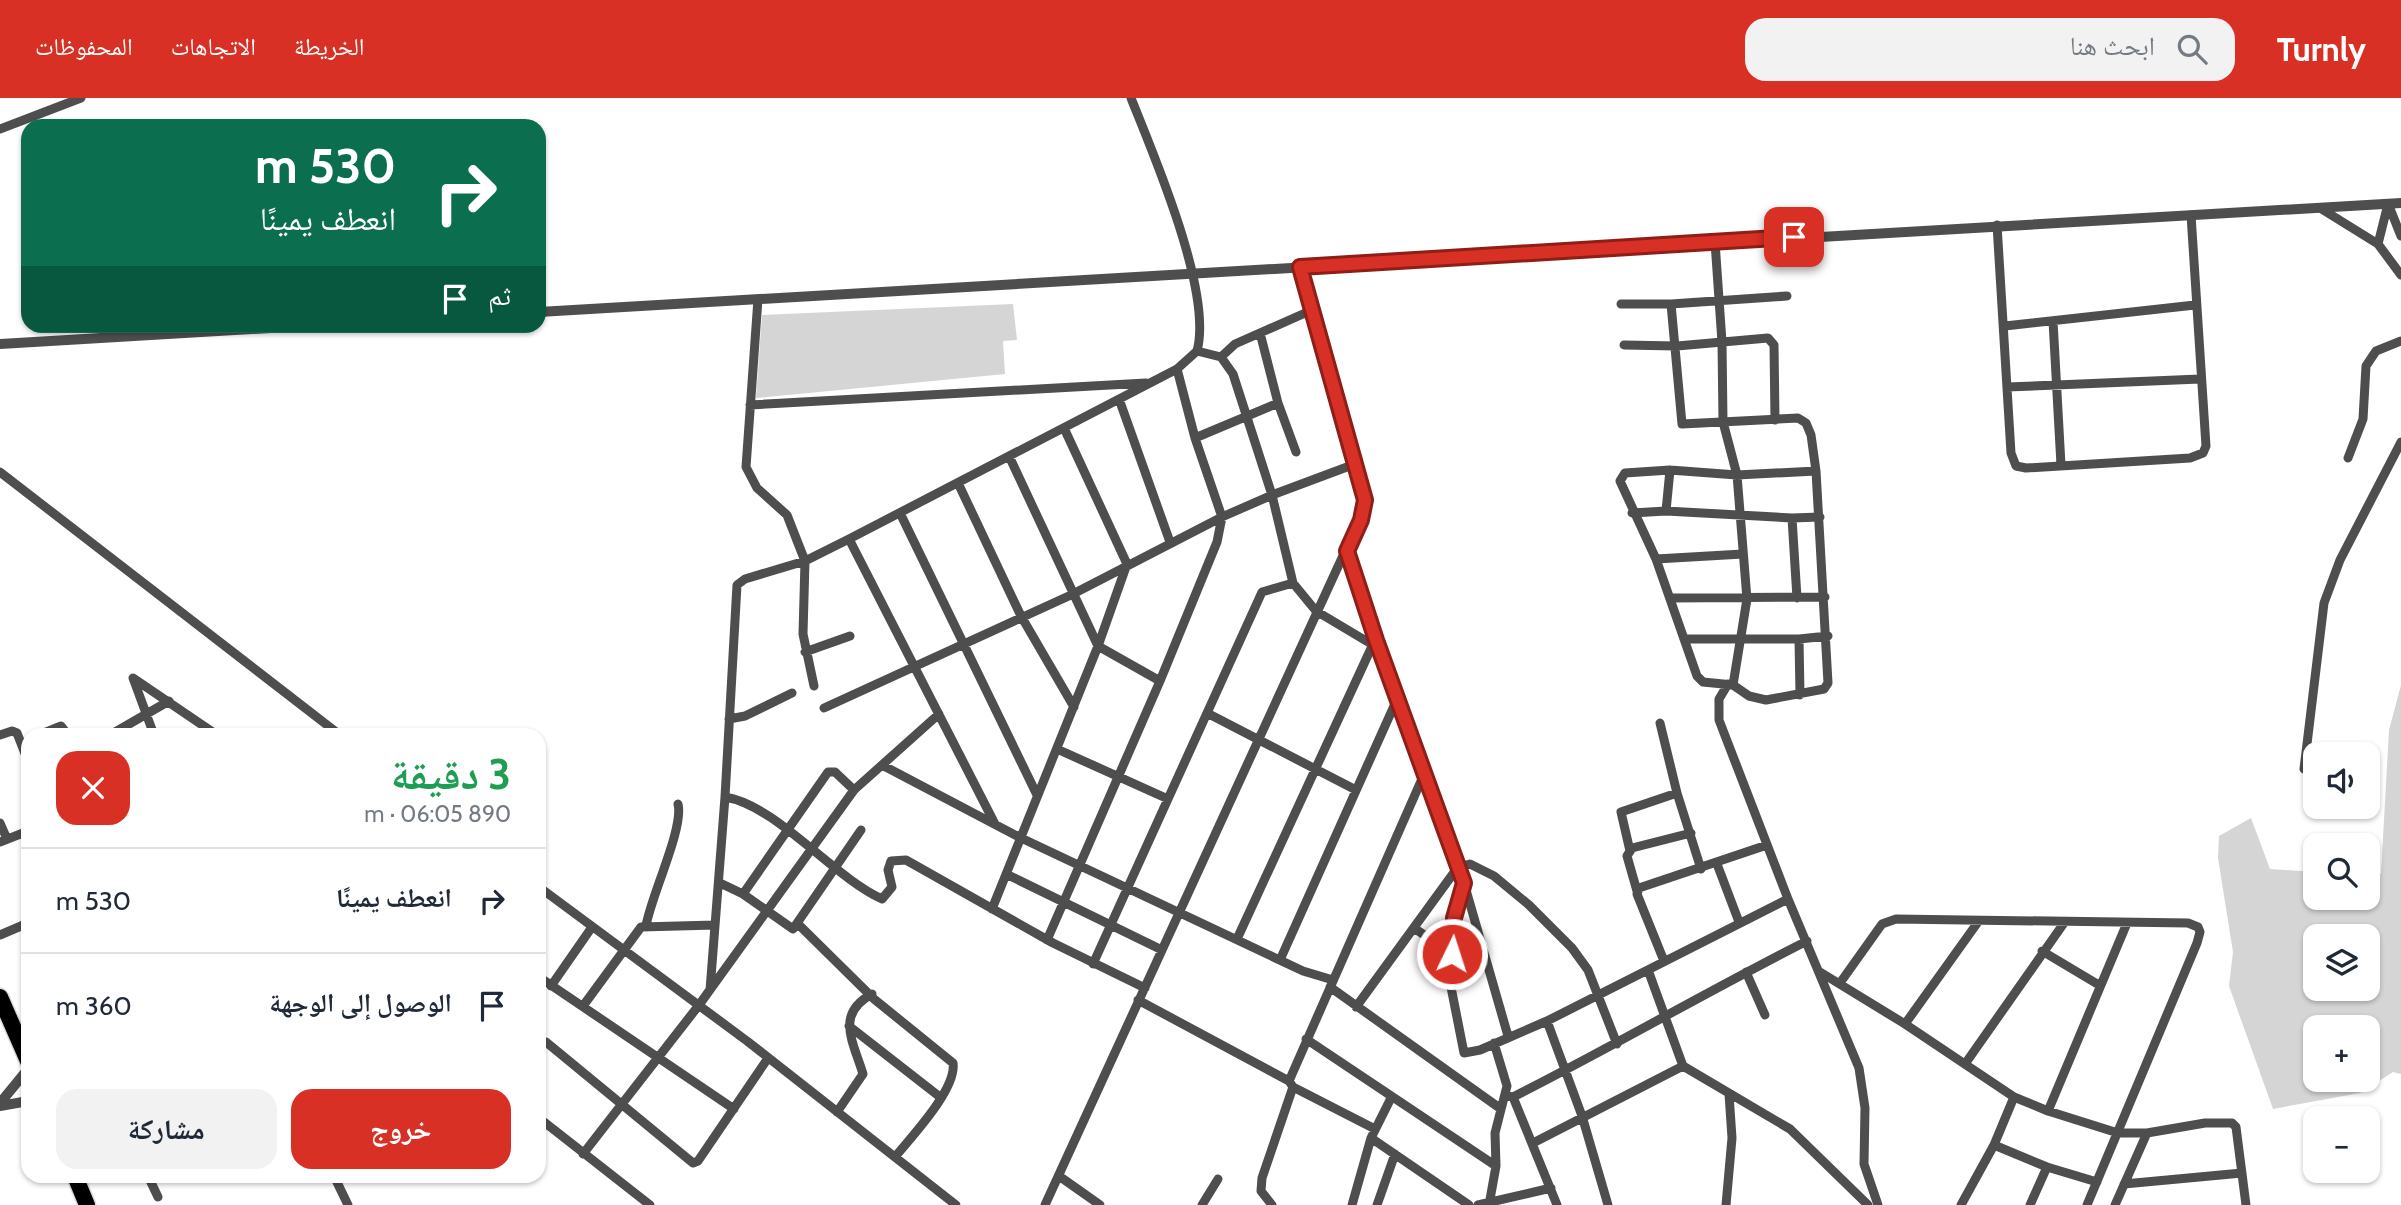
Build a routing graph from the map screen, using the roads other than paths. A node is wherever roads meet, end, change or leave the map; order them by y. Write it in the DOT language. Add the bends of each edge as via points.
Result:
graph roads {
  1 [pos="81,98"];
  2 [pos="1130,98"];
  3 [pos="26,119"];
  4 [pos="21,121"];
  5 [pos="0,129"];
  6 [pos="2401,203"];
  7 [pos="2388,204"];
  8 [pos="2317,206"];
  9 [pos="2191,215"];
  10 [pos="1997,225"];
  11 [pos="2401,236"];
  12 [pos="1715,242"];
  13 [pos="2378,244"];
  14 [pos="1300,267"];
  15 [pos="1194,274"];
  16 [pos="2401,275"];
  17 [pos="1787,296"];
  18 [pos="758,299"];
  19 [pos="1719,299"];
  20 [pos="1622,304"];
  21 [pos="1671,304"];
  22 [pos="2195,305"];
  23 [pos="1312,310"];
  24 [pos="546,312"];
  25 [pos="2053,321"];
  26 [pos="2006,326"];
  27 [pos="186,333"];
  28 [pos="1260,333"];
  29 [pos="1722,342"];
  30 [pos="2400,342"];
  31 [pos="0,344"];
  32 [pos="1624,345"];
  33 [pos="1677,346"];
  34 [pos="1197,351"];
  35 [pos="1222,357"];
  36 [pos="1177,369"];
  37 [pos="2200,379"];
  38 [pos="1151,383"];
  39 [pos="2056,386"];
  40 [pos="2007,387"];
  41 [pos="1119,400"];
  42 [pos="1278,404"];
  43 [pos="750,405"];
  44 [pos="1245,418"];
  45 [pos="1775,420"];
  46 [pos="1723,422"];
  47 [pos="1064,428"];
  48 [pos="1195,439"];
  49 [pos="2401,442"];
  50 [pos="1296,452"];
  51 [pos="1009,456"];
  52 [pos="2348,458"];
  53 [pos="1355,464"];
  54 [pos="2061,465"];
  55 [pos="1670,470"];
  56 [pos="1816,471"];
  57 [pos="0,472"];
  58 [pos="1737,475"];
  59 [pos="958,483"];
  60 [pos="1272,495"];
  61 [pos="1666,512"];
  62 [pos="900,513"];
  63 [pos="1632,513"];
  64 [pos="1222,517"];
  65 [pos="1742,517"];
  66 [pos="1820,517"];
  67 [pos="1792,518"];
  68 [pos="849,539"];
  69 [pos="1170,542"];
  70 [pos="1347,551"];
  71 [pos="1743,554"];
  72 [pos="1656,559"];
  73 [pos="805,561"];
  74 [pos="1127,564"];
  75 [pos="1293,583"];
  76 [pos="1071,595"];
  77 [pos="1825,597"];
  78 [pos="1670,598"];
  79 [pos="1797,598"];
  80 [pos="1747,599"];
  81 [pos="1316,611"];
  82 [pos="1021,616"];
  83 [pos="850,636"];
  84 [pos="1828,636"];
  85 [pos="1684,639"];
  86 [pos="1798,639"];
  87 [pos="1742,640"];
  88 [pos="1374,642"];
  89 [pos="963,643"];
  90 [pos="1098,646"];
  91 [pos="805,652"];
  92 [pos="912,667"];
  93 [pos="1160,681"];
  94 [pos="1730,684"];
  95 [pos="814,686"];
  96 [pos="792,693"];
  97 [pos="1800,695"];
  98 [pos="1398,697"];
  99 [pos="169,701"];
  100 [pos="1073,707"];
  101 [pos="824,708"];
  102 [pos="1208,713"];
  103 [pos="939,714"];
  104 [pos="146,715"];
  105 [pos="729,719"];
  106 [pos="1660,723"];
  107 [pos="123,728"];
  108 [pos="151,728"];
  109 [pos="207,728"];
  110 [pos="331,728"];
  111 [pos="0,735"];
  112 [pos="21,738"];
  113 [pos="1258,739"];
  114 [pos="2307,742"];
  115 [pos="1057,749"];
  116 [pos="882,765"];
  117 [pos="1315,768"];
  118 [pos="1425,772"];
  119 [pos="1117,776"];
  120 [pos="854,790"];
  121 [pos="1356,790"];
  122 [pos="1677,793"];
  123 [pos="1037,795"];
  124 [pos="725,797"];
  125 [pos="1168,799"];
  126 [pos="678,804"];
  127 [pos="0,823"];
  128 [pos="995,825"];
  129 [pos="861,830"];
  130 [pos="786,831"];
  131 [pos="1691,833"];
  132 [pos="21,834"];
  133 [pos="1019,838"];
  134 [pos="3,841"];
  135 [pos="1767,845"];
  136 [pos="813,850"];
  137 [pos="1630,851"];
  138 [pos="1717,864"];
  139 [pos="1077,866"];
  140 [pos="1458,867"];
  141 [pos="835,868"];
  142 [pos="1701,869"];
  143 [pos="1006,874"];
  144 [pos="720,883"];
  145 [pos="1464,883"];
  146 [pos="1128,888"];
  147 [pos="1637,891"];
  148 [pos="546,892"];
  149 [pos="743,894"];
  150 [pos="1788,899"];
  151 [pos="1063,902"];
  152 [pos="992,909"];
  153 [pos="767,911"];
  154 [pos="1178,913"];
  155 [pos="1739,922"];
  156 [pos="1978,922"];
  157 [pos="2064,923"];
  158 [pos="2127,923"];
  159 [pos="798,924"];
  160 [pos="715,925"];
  161 [pos="1110,925"];
  162 [pos="21,926"];
  163 [pos="646,926"];
  164 [pos="592,927"];
  165 [pos="1414,928"];
  166 [pos="0,935"];
  167 [pos="1237,939"];
  168 [pos="1047,940"];
  169 [pos="1807,941"];
  170 [pos="624,950"];
  171 [pos="1162,950"];
  172 [pos="2042,951"];
  173 [pos="1452,954"];
  174 [pos="1280,960"];
  175 [pos="1664,961"];
  176 [pos="1093,964"];
  177 [pos="1648,970"];
  178 [pos="1746,972"];
  179 [pos="1820,972"];
  180 [pos="546,982"];
  181 [pos="1840,983"];
  182 [pos="1331,984"];
  183 [pos="2099,985"];
  184 [pos="551,986"];
  185 [pos="1144,988"];
  186 [pos="710,990"];
  187 [pos="872,994"];
  188 [pos="1596,996"];
  189 [pos="0,997"];
  190 [pos="1138,1000"];
  191 [pos="699,1005"];
  192 [pos="583,1006"];
  193 [pos="1356,1007"];
  194 [pos="1765,1014"];
  195 [pos="1663,1015"];
  196 [pos="1547,1021"];
  197 [pos="1905,1024"];
  198 [pos="849,1026"];
  199 [pos="1508,1036"];
  200 [pos="1306,1038"];
  201 [pos="546,1042"];
  202 [pos="1494,1043"];
  203 [pos="1617,1044"];
  204 [pos="21,1045"];
  205 [pos="768,1058"];
  206 [pos="658,1059"];
  207 [pos="1965,1064"];
  208 [pos="1683,1066"];
  209 [pos="1564,1071"];
  210 [pos="21,1078"];
  211 [pos="1291,1084"];
  212 [pos="1729,1094"];
  213 [pos="940,1097"];
  214 [pos="1510,1097"];
  215 [pos="2014,1097"];
  216 [pos="1391,1098"];
  217 [pos="21,1102"];
  218 [pos="0,1104"];
  219 [pos="622,1104"];
  220 [pos="734,1109"];
  221 [pos="1501,1109"];
  222 [pos="2048,1111"];
  223 [pos="837,1112"];
  224 [pos="1582,1116"];
  225 [pos="546,1124"];
  226 [pos="1373,1133"];
  227 [pos="2118,1133"];
  228 [pos="2147,1133"];
  229 [pos="1533,1143"];
  230 [pos="1994,1145"];
  231 [pos="583,1154"];
  232 [pos="1395,1154"];
  233 [pos="895,1157"];
  234 [pos="1496,1166"];
  235 [pos="2047,1167"];
  236 [pos="2242,1173"];
  237 [pos="1059,1176"];
  238 [pos="1218,1179"];
  239 [pos="2096,1182"];
  240 [pos="78,1183"];
  241 [pos="151,1183"];
  242 [pos="337,1183"];
  243 [pos="2124,1184"];
  244 [pos="1551,1188"];
  245 [pos="158,1197"];
  246 [pos="1509,1201"];
  247 [pos="1490,1203"];
  248 [pos="87,1205"];
  249 [pos="348,1205"];
  250 [pos="650,1205"];
  251 [pos="956,1205"];
  252 [pos="1045,1205"];
  253 [pos="1100,1205"];
  254 [pos="1202,1205"];
  255 [pos="1272,1205"];
  256 [pos="1352,1205"];
  257 [pos="1377,1205"];
  258 [pos="1469,1205"];
  259 [pos="1478,1205"];
  260 [pos="1557,1205"];
  261 [pos="1608,1205"];
  262 [pos="1727,1205"];
  263 [pos="1868,1205"];
  264 [pos="1878,1205"];
  265 [pos="1961,1205"];
  266 [pos="2030,1205"];
  267 [pos="2087,1205"];
  268 [pos="2115,1205"];
  269 [pos="2246,1205"];
  1 -- 3 [label="street"];
  2 -- 15 [label="street"];
  4 -- 5 [label="street"];
  6 -- 7 [label="street"];
  7 -- 8 [label="street"];
  7 -- 11 [label="street"];
  7 -- 13 [label="street"];
  8 -- 9 [label="street"];
  8 -- 13 [label="street"];
  9 -- 10 [label="street"];
  9 -- 22 [label="street"];
  10 -- 12 [label="street"];
  10 -- 26 [label="street"];
  12 -- 14 [label="street"];
  12 -- 19 [label="street"];
  13 -- 16 [label="street"];
  14 -- 15 [label="street"];
  14 -- 23 [label="street"];
  15 -- 18 [label="street"];
  15 -- 34 [label="street" via="1200,325"];
  17 -- 19 [label="street"];
  18 -- 24 [label="street"];
  18 -- 43 [label="street"];
  19 -- 21 [label="street"];
  19 -- 29 [label="street"];
  20 -- 21 [label="street"];
  21 -- 33 [label="street"];
  22 -- 25 [label="street"];
  22 -- 37 [label="street"];
  23 -- 28 [label="street"];
  23 -- 53 [label="street"];
  25 -- 26 [label="street"];
  25 -- 39 [label="street"];
  26 -- 40 [label="street"];
  27 -- 31 [label="street"];
  28 -- 35 [label="street" via="1228,347"];
  28 -- 42 [label="street"];
  29 -- 33 [label="street"];
  29 -- 45 [label="street" via="1772,341"];
  29 -- 46 [label="street"];
  30 -- 52 [label="street" via="2376,351 2366,366 2363,419"];
  32 -- 33 [label="street"];
  33 -- 46 [label="street" via="1680,420 1685,426"];
  34 -- 35 [label="street"];
  34 -- 36 [label="street"];
  35 -- 44 [label="street" via="1233,374"];
  36 -- 38 [label="street"];
  36 -- 48 [label="street"];
  37 -- 39 [label="street"];
  37 -- 54 [label="street" via="2206,446 2200,455"];
  38 -- 41 [label="street"];
  38 -- 43 [label="street"];
  39 -- 40 [label="street"];
  39 -- 54 [label="street"];
  40 -- 54 [label="street" via="2014,463 2026,468"];
  41 -- 47 [label="street"];
  41 -- 69 [label="street"];
  42 -- 44 [label="street"];
  42 -- 50 [label="street"];
  43 -- 73 [label="street" via="748,473 757,488 787,515"];
  44 -- 48 [label="street"];
  44 -- 60 [label="street"];
  45 -- 46 [label="street"];
  45 -- 56 [label="street" via="1798,418 1805,423"];
  46 -- 58 [label="street"];
  47 -- 51 [label="street"];
  47 -- 74 [label="street"];
  48 -- 64 [label="street"];
  49 -- 114 [label="street" via="2327,594"];
  51 -- 59 [label="street"];
  51 -- 76 [label="street"];
  53 -- 60 [label="street"];
  53 -- 70 [label="street" via="1365,500"];
  55 -- 58 [label="street"];
  55 -- 61 [label="street"];
  55 -- 63 [label="street" via="1621,477"];
  56 -- 58 [label="street"];
  56 -- 66 [label="street"];
  57 -- 110 [label="street"];
  58 -- 65 [label="street"];
  59 -- 62 [label="street"];
  59 -- 82 [label="street"];
  60 -- 64 [label="street"];
  60 -- 75 [label="street"];
  61 -- 63 [label="street"];
  61 -- 65 [label="street"];
  62 -- 68 [label="street"];
  62 -- 89 [label="street"];
  63 -- 72 [label="street"];
  64 -- 69 [label="street"];
  64 -- 93 [label="street" via="1211,559"];
  65 -- 67 [label="street"];
  65 -- 71 [label="street"];
  66 -- 67 [label="street"];
  66 -- 77 [label="street"];
  67 -- 79 [label="street"];
  68 -- 73 [label="street"];
  68 -- 92 [label="street"];
  69 -- 74 [label="street"];
  70 -- 81 [label="street"];
  70 -- 88 [label="street"];
  71 -- 72 [label="street"];
  71 -- 80 [label="street"];
  72 -- 78 [label="street"];
  73 -- 91 [label="street"];
  73 -- 105 [label="street" via="737,585"];
  74 -- 76 [label="street"];
  74 -- 90 [label="street"];
  75 -- 81 [label="street"];
  75 -- 102 [label="street" via="1262,592"];
  76 -- 82 [label="street"];
  76 -- 90 [label="street"];
  77 -- 79 [label="street"];
  77 -- 84 [label="street"];
  78 -- 80 [label="street"];
  78 -- 85 [label="street"];
  79 -- 80 [label="street"];
  80 -- 87 [label="street"];
  81 -- 88 [label="street"];
  81 -- 113 [label="street"];
  82 -- 89 [label="street"];
  82 -- 100 [label="street"];
  83 -- 91 [label="street"];
  84 -- 86 [label="street"];
  84 -- 97 [label="street" via="1827,687"];
  85 -- 87 [label="street"];
  85 -- 94 [label="street" via="1703,682"];
  86 -- 87 [label="street"];
  86 -- 97 [label="street"];
  87 -- 94 [label="street"];
  88 -- 98 [label="street"];
  88 -- 117 [label="street"];
  89 -- 92 [label="street"];
  89 -- 123 [label="street"];
  90 -- 93 [label="street"];
  90 -- 100 [label="street"];
  91 -- 95 [label="street"];
  92 -- 101 [label="street"];
  92 -- 103 [label="street"];
  93 -- 119 [label="street"];
  94 -- 97 [label="street" via="1756,699"];
  94 -- 135 [label="street" via="1719,699 1719,720"];
  96 -- 105 [label="street"];
  98 -- 118 [label="street"];
  98 -- 121 [label="street"];
  99 -- 104 [label="street"];
  99 -- 104 [label="street" via="134,678"];
  99 -- 109 [label="street"];
  100 -- 115 [label="street"];
  102 -- 113 [label="street"];
  102 -- 125 [label="street"];
  103 -- 116 [label="street"];
  103 -- 128 [label="street"];
  104 -- 107 [label="street"];
  104 -- 108 [label="street"];
  105 -- 124 [label="street"];
  106 -- 122 [label="street"];
  111 -- 112 [label="street" via="15,731"];
  113 -- 117 [label="street"];
  113 -- 154 [label="street"];
  115 -- 119 [label="street"];
  115 -- 123 [label="street"];
  116 -- 120 [label="street"];
  116 -- 128 [label="street"];
  117 -- 121 [label="street"];
  117 -- 167 [label="street"];
  118 -- 140 [label="street"];
  118 -- 182 [label="street"];
  119 -- 125 [label="street"];
  119 -- 139 [label="street"];
  120 -- 130 [label="street" via="835,772 828,772"];
  120 -- 136 [label="street"];
  121 -- 174 [label="street"];
  122 -- 131 [label="street"];
  122 -- 137 [label="street" via="1622,812"];
  123 -- 133 [label="street"];
  124 -- 130 [label="street" via="747,802"];
  124 -- 144 [label="street"];
  125 -- 146 [label="street"];
  126 -- 163 [label="street" via="675,834"];
  127 -- 134 [label="street"];
  128 -- 133 [label="street"];
  129 -- 141 [label="street"];
  130 -- 136 [label="street"];
  130 -- 149 [label="street"];
  131 -- 137 [label="street"];
  131 -- 142 [label="street"];
  132 -- 134 [label="street"];
  133 -- 139 [label="street"];
  133 -- 143 [label="street"];
  135 -- 138 [label="street"];
  135 -- 150 [label="street"];
  136 -- 141 [label="street"];
  136 -- 153 [label="street"];
  137 -- 147 [label="street" via="1627,856"];
  138 -- 142 [label="street"];
  138 -- 155 [label="street"];
  139 -- 146 [label="street"];
  139 -- 151 [label="street"];
  140 -- 145 [label="street"];
  140 -- 165 [label="street"];
  140 -- 188 [label="street" via="1470,864 1494,876 1553,927 1588,970"];
  141 -- 152 [label="street" via="882,899 892,887 888,865 899,858"];
  141 -- 159 [label="street"];
  142 -- 147 [label="street"];
  143 -- 151 [label="street"];
  143 -- 152 [label="street"];
  144 -- 149 [label="street"];
  144 -- 160 [label="street"];
  145 -- 173 [label="street" via="1454,918"];
  145 -- 199 [label="street"];
  146 -- 154 [label="street"];
  146 -- 161 [label="street"];
  147 -- 175 [label="street"];
  148 -- 164 [label="street"];
  149 -- 153 [label="street"];
  150 -- 155 [label="street"];
  150 -- 169 [label="street"];
  151 -- 161 [label="street"];
  151 -- 168 [label="street"];
  152 -- 168 [label="street"];
  153 -- 159 [label="street" via="788,928"];
  153 -- 186 [label="street"];
  154 -- 167 [label="street"];
  154 -- 171 [label="street"];
  155 -- 175 [label="street"];
  156 -- 157 [label="street"];
  156 -- 181 [label="street" via="1888,920"];
  156 -- 197 [label="street"];
  157 -- 158 [label="street"];
  157 -- 172 [label="street"];
  158 -- 183 [label="street"];
  158 -- 227 [label="street" via="2188,923 2200,932"];
  159 -- 187 [label="street"];
  160 -- 163 [label="street"];
  160 -- 186 [label="street"];
  161 -- 171 [label="street"];
  161 -- 176 [label="street"];
  162 -- 166 [label="street"];
  163 -- 170 [label="street" via="635,932"];
  164 -- 170 [label="street"];
  164 -- 184 [label="street"];
  165 -- 173 [label="street"];
  165 -- 193 [label="street"];
  167 -- 174 [label="street"];
  168 -- 176 [label="street"];
  169 -- 178 [label="street"];
  169 -- 179 [label="street"];
  170 -- 191 [label="street"];
  170 -- 192 [label="street"];
  171 -- 185 [label="street"];
  172 -- 183 [label="street"];
  172 -- 207 [label="street"];
  173 -- 202 [label="street" via="1450,982 1461,1049 1464,1053"];
  174 -- 182 [label="street"];
  175 -- 177 [label="street"];
  176 -- 185 [label="street"];
  177 -- 188 [label="street"];
  177 -- 195 [label="street"];
  178 -- 194 [label="street"];
  178 -- 195 [label="street"];
  179 -- 181 [label="street"];
  179 -- 264 [label="street" via="1864,1089 1864,1164"];
  180 -- 184 [label="street"];
  181 -- 197 [label="street"];
  182 -- 193 [label="street"];
  182 -- 200 [label="street"];
  183 -- 222 [label="street"];
  184 -- 192 [label="street"];
  185 -- 190 [label="street"];
  186 -- 191 [label="street"];
  187 -- 198 [label="street" via="852,1009"];
  187 -- 213 [label="street" via="953,1063 953,1074"];
  188 -- 196 [label="street"];
  188 -- 203 [label="street"];
  189 -- 204 [label="highway"];
  190 -- 211 [label="street"];
  190 -- 237 [label="street"];
  191 -- 205 [label="street"];
  191 -- 206 [label="street"];
  192 -- 206 [label="street"];
  193 -- 221 [label="street"];
  195 -- 203 [label="street"];
  195 -- 208 [label="street"];
  196 -- 199 [label="street"];
  196 -- 209 [label="street"];
  197 -- 207 [label="street"];
  198 -- 213 [label="street"];
  198 -- 223 [label="street" via="863,1074"];
  199 -- 202 [label="street"];
  200 -- 211 [label="street"];
  200 -- 216 [label="street"];
  201 -- 219 [label="street"];
  202 -- 214 [label="street"];
  203 -- 209 [label="street"];
  205 -- 220 [label="street"];
  205 -- 223 [label="street"];
  206 -- 219 [label="street"];
  206 -- 220 [label="street"];
  207 -- 215 [label="street"];
  208 -- 212 [label="street"];
  208 -- 224 [label="street"];
  209 -- 214 [label="street"];
  209 -- 224 [label="street"];
  210 -- 218 [label="street"];
  211 -- 226 [label="street"];
  211 -- 255 [label="street" via="1262,1178 1261,1191"];
  212 -- 262 [label="street" via="1732,1138"];
  212 -- 263 [label="street" via="1790,1129"];
  213 -- 233 [label="street"];
  214 -- 221 [label="street"];
  214 -- 229 [label="street"];
  215 -- 222 [label="street"];
  215 -- 230 [label="street"];
  216 -- 226 [label="street"];
  216 -- 234 [label="street"];
  217 -- 218 [label="street"];
  219 -- 220 [label="street" via="693,1163"];
  219 -- 231 [label="street"];
  221 -- 234 [label="street" via="1495,1133"];
  222 -- 227 [label="street"];
  223 -- 233 [label="street"];
  224 -- 229 [label="street"];
  224 -- 261 [label="street"];
  225 -- 231 [label="street"];
  226 -- 232 [label="street"];
  226 -- 256 [label="street"];
  227 -- 228 [label="street"];
  227 -- 239 [label="street"];
  228 -- 236 [label="street" via="2230,1122 2236,1127"];
  228 -- 243 [label="street"];
  229 -- 244 [label="street"];
  230 -- 235 [label="street"];
  230 -- 265 [label="street"];
  231 -- 250 [label="street"];
  232 -- 257 [label="street"];
  232 -- 258 [label="street"];
  233 -- 251 [label="street"];
  234 -- 247 [label="street"];
  235 -- 239 [label="street"];
  235 -- 266 [label="street"];
  236 -- 243 [label="street"];
  236 -- 269 [label="street"];
  237 -- 252 [label="street"];
  237 -- 253 [label="street"];
  238 -- 254 [label="street"];
  239 -- 267 [label="street"];
  240 -- 248 [label="highway"];
  241 -- 245 [label="street"];
  242 -- 249 [label="street"];
  243 -- 268 [label="street"];
  244 -- 246 [label="street"];
  244 -- 260 [label="street"];
  246 -- 247 [label="street"];
  247 -- 259 [label="street"];
}
